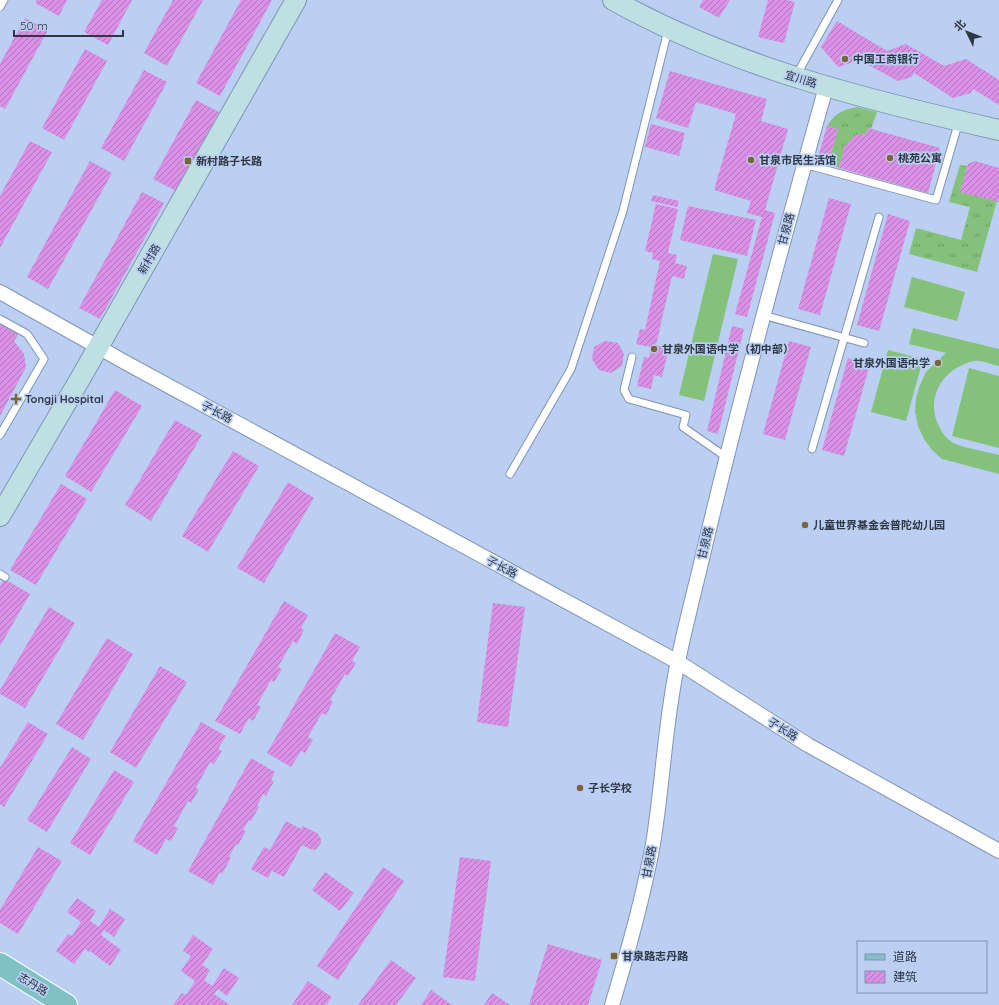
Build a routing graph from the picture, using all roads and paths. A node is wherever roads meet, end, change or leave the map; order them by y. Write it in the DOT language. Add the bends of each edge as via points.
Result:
graph roads {
  1 [pos="4,0"];
  2 [pos="296,0"];
  3 [pos="613,0"];
  4 [pos="838,0"];
  5 [pos="0,8"];
  6 [pos="669,28"];
  7 [pos="795,78"];
  8 [pos="826,87"];
  9 [pos="959,121"];
  10 [pos="999,130"];
  11 [pos="804,164"];
  12 [pos="879,217"];
  13 [pos="0,292"];
  14 [pos="763,315"];
  15 [pos="0,319"];
  16 [pos="844,337"];
  17 [pos="864,343"];
  18 [pos="98,347"];
  19 [pos="632,357"];
  20 [pos="0,435"];
  21 [pos="812,449"];
  22 [pos="726,457"];
  23 [pos="510,474"];
  24 [pos="0,516"];
  25 [pos="678,662"];
  26 [pos="999,851"];
  27 [pos="0,964"];
  28 [pos="0,981"];
  29 [pos="38,1005"];
  30 [pos="66,1005"];
  31 [pos="612,1005"];
  1 -- 5 [label="lane"];
  2 -- 18 [label="main road, 新村路"];
  3 -- 6 [label="main road, 宜川路"];
  4 -- 7 [label="lane"];
  6 -- 7 [label="main road, 宜川路"];
  6 -- 23 [label="lane" via="623,211 571,369"];
  7 -- 8 [label="main road, 宜川路"];
  8 -- 9 [label="main road, 宜川路"];
  8 -- 11 [label="street, 甘泉路"];
  9 -- 10 [label="main road, 宜川路"];
  9 -- 11 [label="lane" via="936,200"];
  11 -- 14 [label="street, 甘泉路"];
  12 -- 16 [label="lane"];
  13 -- 18 [label="street, 子长路"];
  14 -- 16 [label="lane"];
  14 -- 22 [label="street, 甘泉路"];
  15 -- 20 [label="lane" via="27,334 44,359"];
  16 -- 17 [label="lane"];
  16 -- 21 [label="lane"];
  18 -- 24 [label="main road, 新村路"];
  18 -- 25 [label="street, 子长路"];
  19 -- 22 [label="lane" via="624,390 629,399 686,416 683,427"];
  22 -- 25 [label="street, 甘泉路"];
  25 -- 26 [label="street, 子长路" via="808,745"];
  25 -- 31 [label="street, 甘泉路" via="660,798 645,883"];
  27 -- 30 [label="main road, 志丹路"];
  28 -- 29 [label="main road, 志丹路"];
}
